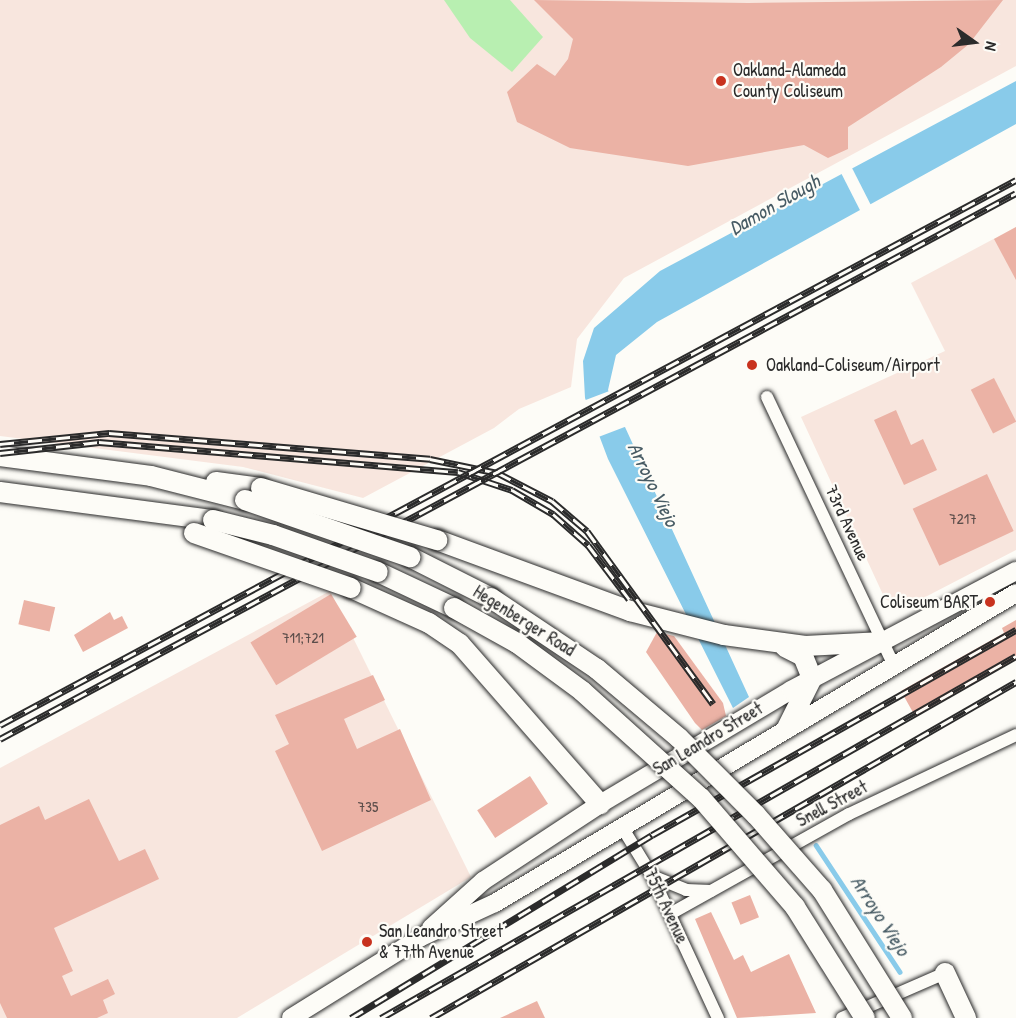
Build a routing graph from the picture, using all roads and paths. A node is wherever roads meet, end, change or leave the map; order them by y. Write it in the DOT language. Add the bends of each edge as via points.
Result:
graph roads {
  1 [pos="767,397"];
  2 [pos="0,456"];
  3 [pos="151,476"];
  4 [pos="0,492"];
  5 [pos="108,506"];
  6 [pos="1016,571"];
  7 [pos="1016,593"];
  8 [pos="768,642"];
  9 [pos="883,642"];
  10 [pos="893,664"];
  11 [pos="812,678"];
  12 [pos="788,728"];
  13 [pos="1016,735"];
  14 [pos="600,804"];
  15 [pos="622,827"];
  16 [pos="652,876"];
  17 [pos="712,891"];
  18 [pos="670,914"];
  19 [pos="420,937"];
  20 [pos="945,973"];
  21 [pos="291,1018"];
  22 [pos="718,1018"];
  23 [pos="842,1018"];
  24 [pos="865,1018"];
  25 [pos="902,1018"];
  26 [pos="966,1018"];
  1 -- 9 [label="street, 73rd Avenue"];
  2 -- 3 [label="main road, Hegenberger Road"];
  3 -- 8 [label="main road, bridge" via="261,488 437,540 630,611"];
  3 -- 25 [label="main road, Hegenberger Road, bridge" via="244,500 410,557 491,598 597,669 679,738 756,815 822,891"];
  4 -- 5 [label="main road, Hegenberger Road"];
  5 -- 14 [label="main road, bridge" via="351,588 429,623 460,644"];
  5 -- 24 [label="main road, Hegenberger Road, bridge" via="213,520 378,572 517,643 582,691 701,798 795,907"];
  6 -- 9 [label="main road, San Leandro Street"];
  7 -- 10 [label="main road, San Leandro Street"];
  8 -- 9 [label="main road"];
  8 -- 11 [label="main road" via="802,656"];
  9 -- 10 [label="street, 73rd Avenue"];
  9 -- 11 [label="main road, San Leandro Street"];
  10 -- 12 [label="main road, San Leandro Street"];
  11 -- 12 [label="main road"];
  11 -- 14 [label="main road, San Leandro Street"];
  12 -- 15 [label="main road, San Leandro Street"];
  13 -- 17 [label="street, Snell Street" via="849,814"];
  14 -- 15 [label="main road, 75th Avenue"];
  14 -- 19 [label="main road, San Leandro Street" via="483,881"];
  15 -- 16 [label="street, 75th Avenue"];
  15 -- 19 [label="main road, San Leandro Street" via="495,903"];
  16 -- 17 [label="street" via="686,890"];
  16 -- 18 [label="street, 75th Avenue"];
  17 -- 18 [label="street, Snell Street"];
  18 -- 22 [label="street, 75th Avenue"];
  19 -- 21 [label="main road, San Leandro Street"];
  20 -- 23 [label="street"];
  20 -- 26 [label="main road"];
}
